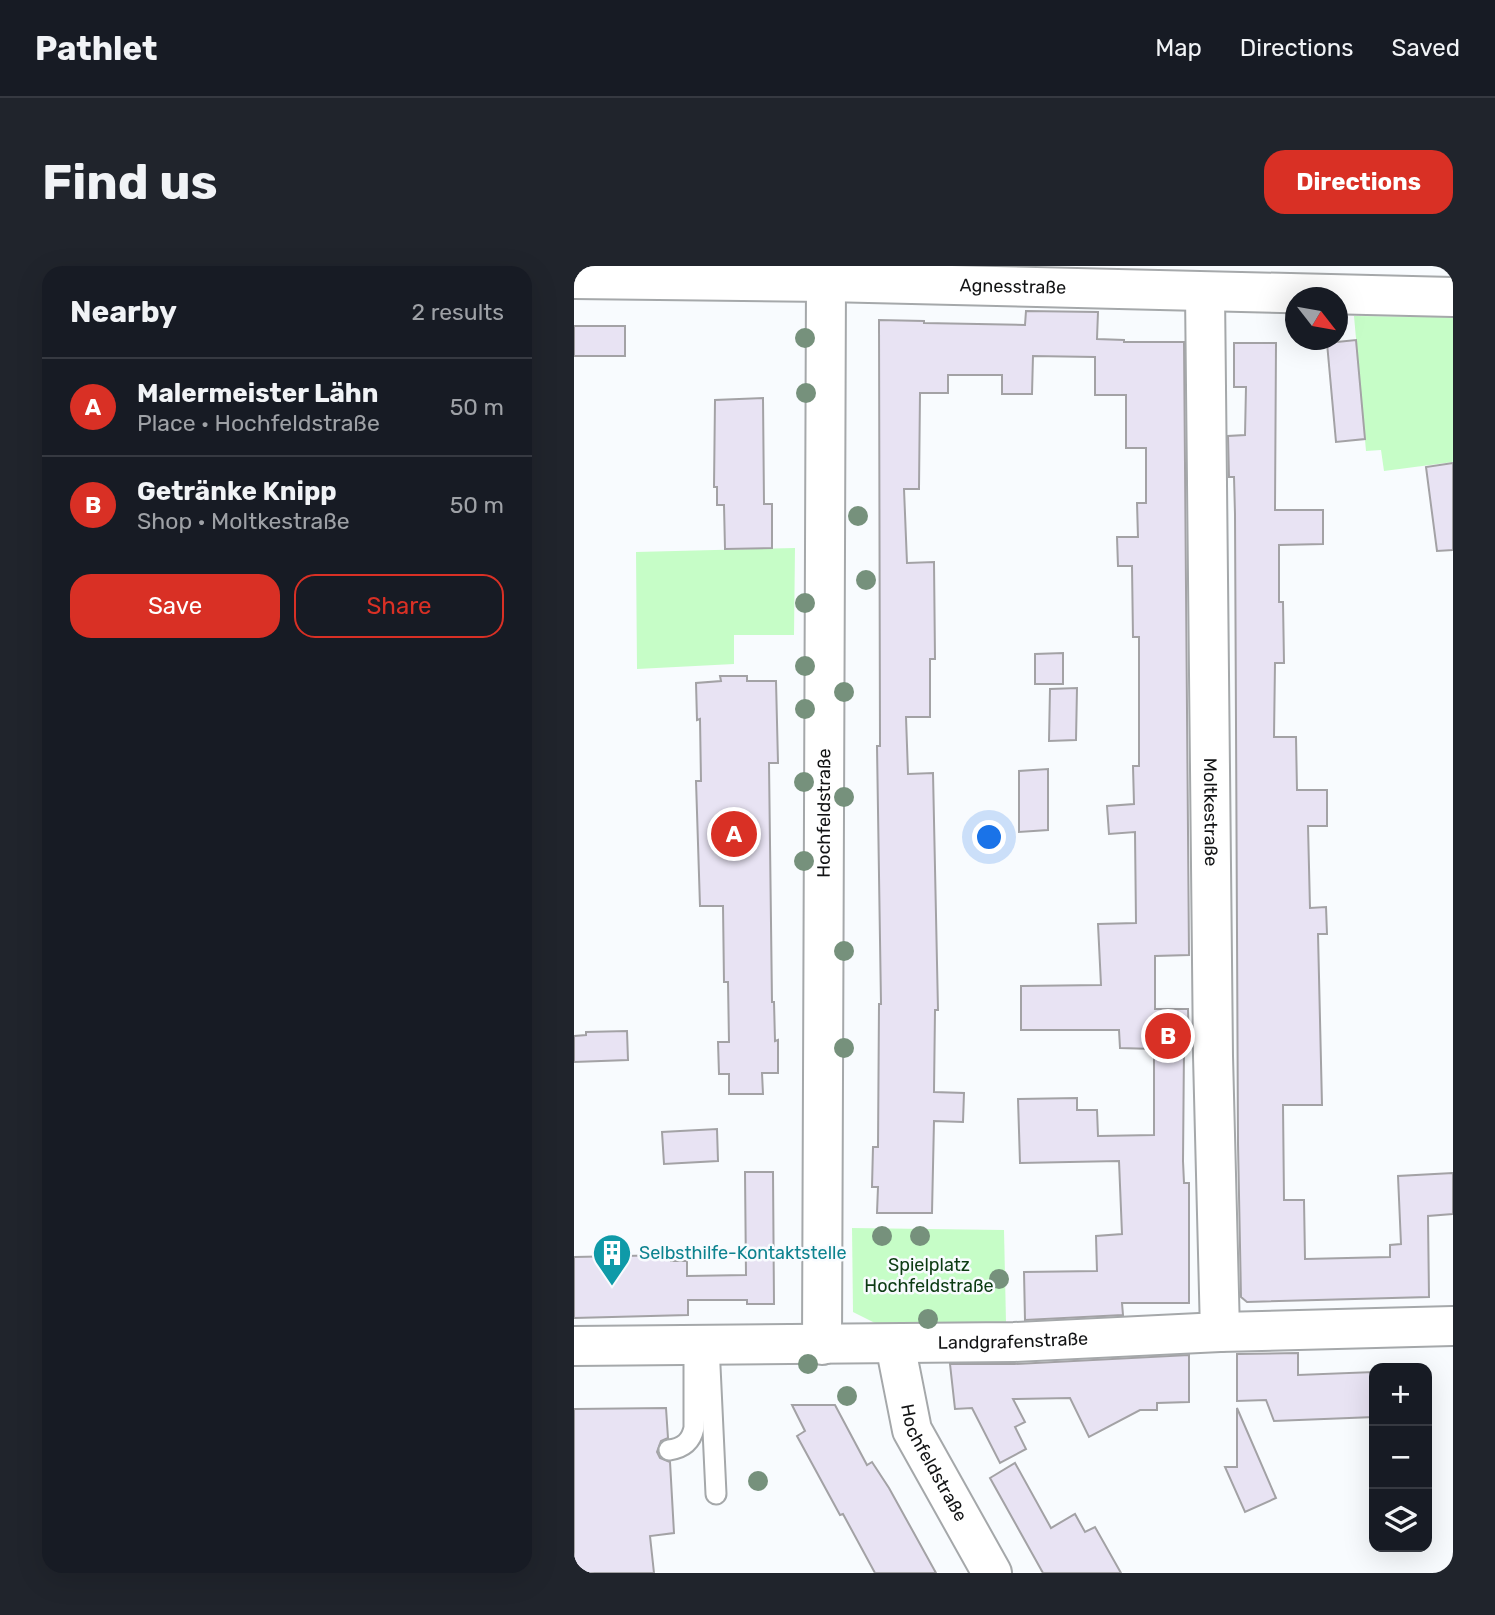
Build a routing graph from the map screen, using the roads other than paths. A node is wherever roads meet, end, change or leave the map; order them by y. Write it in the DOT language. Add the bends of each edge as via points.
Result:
graph roads {
  1 [pos="574,279"];
  2 [pos="1295,280"];
  3 [pos="826,282"];
  4 [pos="1205,292"];
  5 [pos="1453,297"];
  6 [pos="1453,1326"];
  7 [pos="1220,1332"];
  8 [pos="895,1344"];
  9 [pos="701,1345"];
  10 [pos="822,1345"];
  11 [pos="574,1346"];
  12 [pos="669,1450"];
  13 [pos="716,1494"];
  14 [pos="992,1573"];
  1 -- 3 [label="street, Agnesstraße"];
  2 -- 4 [label="street, Agnesstraße"];
  2 -- 5 [label="street, Agnesstraße"];
  3 -- 4 [label="street, Agnesstraße"];
  3 -- 10 [label="street, Hochfeldstraße"];
  4 -- 7 [label="street, Moltkestraße"];
  6 -- 7 [label="street, Landgrafenstraße"];
  7 -- 8 [label="street, Landgrafenstraße"];
  8 -- 10 [label="street, Landgrafenstraße"];
  8 -- 14 [label="street, Hochfeldstraße" via="912,1430"];
  9 -- 10 [label="street, Landgrafenstraße"];
  9 -- 11 [label="street, Landgrafenstraße"];
  9 -- 12 [label="lane" via="694,1428 683,1446"];
  9 -- 13 [label="lane"];
}
